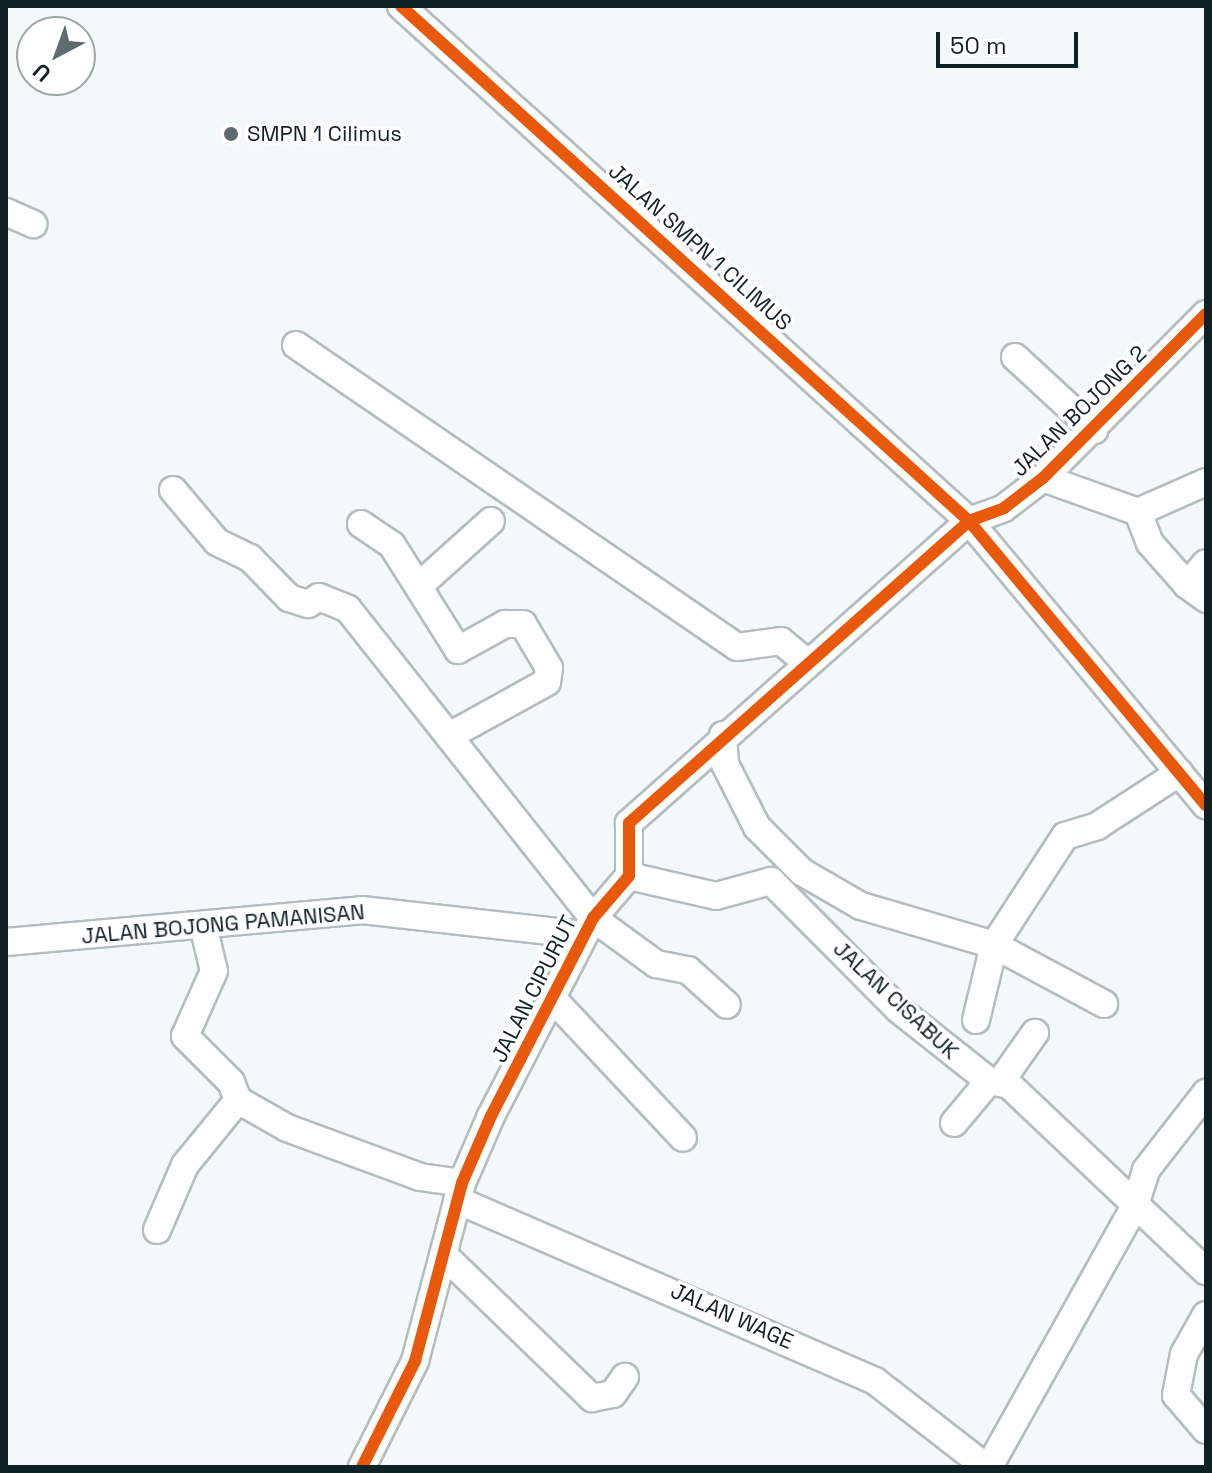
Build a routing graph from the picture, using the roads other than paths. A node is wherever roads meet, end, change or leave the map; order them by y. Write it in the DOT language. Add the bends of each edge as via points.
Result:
graph roads {
  1 [pos="401,6"];
  2 [pos="6,212"];
  3 [pos="33,224"];
  4 [pos="1206,314"];
  5 [pos="296,345"];
  6 [pos="1015,357"];
  7 [pos="1094,430"];
  8 [pos="1043,478"];
  9 [pos="1206,482"];
  10 [pos="173,490"];
  11 [pos="1138,512"];
  12 [pos="491,521"];
  13 [pos="969,521"];
  14 [pos="361,524"];
  15 [pos="1206,563"];
  16 [pos="421,584"];
  17 [pos="1196,592"];
  18 [pos="806,662"];
  19 [pos="723,735"];
  20 [pos="449,736"];
  21 [pos="1196,788"];
  22 [pos="629,876"];
  23 [pos="203,925"];
  24 [pos="588,926"];
  25 [pos="6,942"];
  26 [pos="994,945"];
  27 [pos="553,999"];
  28 [pos="1104,1004"];
  29 [pos="727,1005"];
  30 [pos="976,1020"];
  31 [pos="1035,1033"];
  32 [pos="995,1081"];
  33 [pos="1206,1093"];
  34 [pos="238,1100"];
  35 [pos="954,1123"];
  36 [pos="683,1138"];
  37 [pos="460,1192"];
  38 [pos="1134,1208"];
  39 [pos="157,1230"];
  40 [pos="447,1258"];
  41 [pos="1206,1271"];
  42 [pos="1206,1315"];
  43 [pos="625,1377"];
  44 [pos="1206,1430"];
  45 [pos="362,1467"];
  46 [pos="988,1467"];
  1 -- 13 [label="street, JALAN SMPN 1 CILIMUS"];
  2 -- 3 [label="street"];
  4 -- 7 [label="street, JALAN BOJONG 2"];
  5 -- 18 [label="street" via="737,647 781,641"];
  6 -- 7 [label="street"];
  7 -- 8 [label="street, JALAN BOJONG 2"];
  8 -- 11 [label="street"];
  8 -- 13 [label="street, JALAN BOJONG 2" via="1004,508"];
  9 -- 11 [label="street"];
  10 -- 20 [label="street" via="217,542 250,558 289,598 334,599 348,609"];
  11 -- 17 [label="street" via="1150,543"];
  12 -- 16 [label="street"];
  13 -- 18 [label="street"];
  13 -- 21 [label="street, JALAN SMPN 1 CILIMUS"];
  14 -- 16 [label="street" via="392,545"];
  15 -- 17 [label="street"];
  16 -- 20 [label="street" via="458,650 505,624 523,624 549,668 547,682"];
  18 -- 19 [label="street"];
  19 -- 22 [label="street" via="629,823"];
  19 -- 26 [label="street" via="725,764 757,827 812,880 861,906"];
  20 -- 24 [label="street"];
  21 -- 26 [label="street" via="1065,836"];
  22 -- 24 [label="street, JALAN CIPURUT"];
  22 -- 32 [label="street, JALAN CISABUK" via="716,896 771,881 898,1009"];
  23 -- 24 [label="street, JALAN BOJONG PAMANISAN" via="362,910"];
  23 -- 25 [label="street, JALAN BOJONG PAMANISAN"];
  23 -- 34 [label="street" via="214,971 185,1036 231,1082"];
  24 -- 27 [label="street, JALAN CIPURUT"];
  24 -- 29 [label="street" via="656,964 688,970"];
  26 -- 28 [label="street"];
  26 -- 30 [label="street"];
  27 -- 36 [label="street"];
  27 -- 37 [label="street, JALAN CIPURUT"];
  31 -- 32 [label="street"];
  32 -- 35 [label="street"];
  32 -- 38 [label="street, JALAN CISABUK"];
  33 -- 38 [label="street, JALAN WAGE" via="1146,1170"];
  34 -- 37 [label="street, JALAN WAGE" via="287,1128"];
  34 -- 39 [label="street" via="185,1165"];
  37 -- 40 [label="street, JALAN CIPURUT"];
  37 -- 46 [label="street, JALAN WAGE" via="875,1381"];
  38 -- 41 [label="street, JALAN CISABUK"];
  38 -- 46 [label="street, JALAN WAGE"];
  40 -- 43 [label="street" via="592,1398 613,1394"];
  40 -- 45 [label="street, JALAN CIPURUT" via="403,1393"];
  42 -- 44 [label="street" via="1184,1354 1176,1395"];
}
